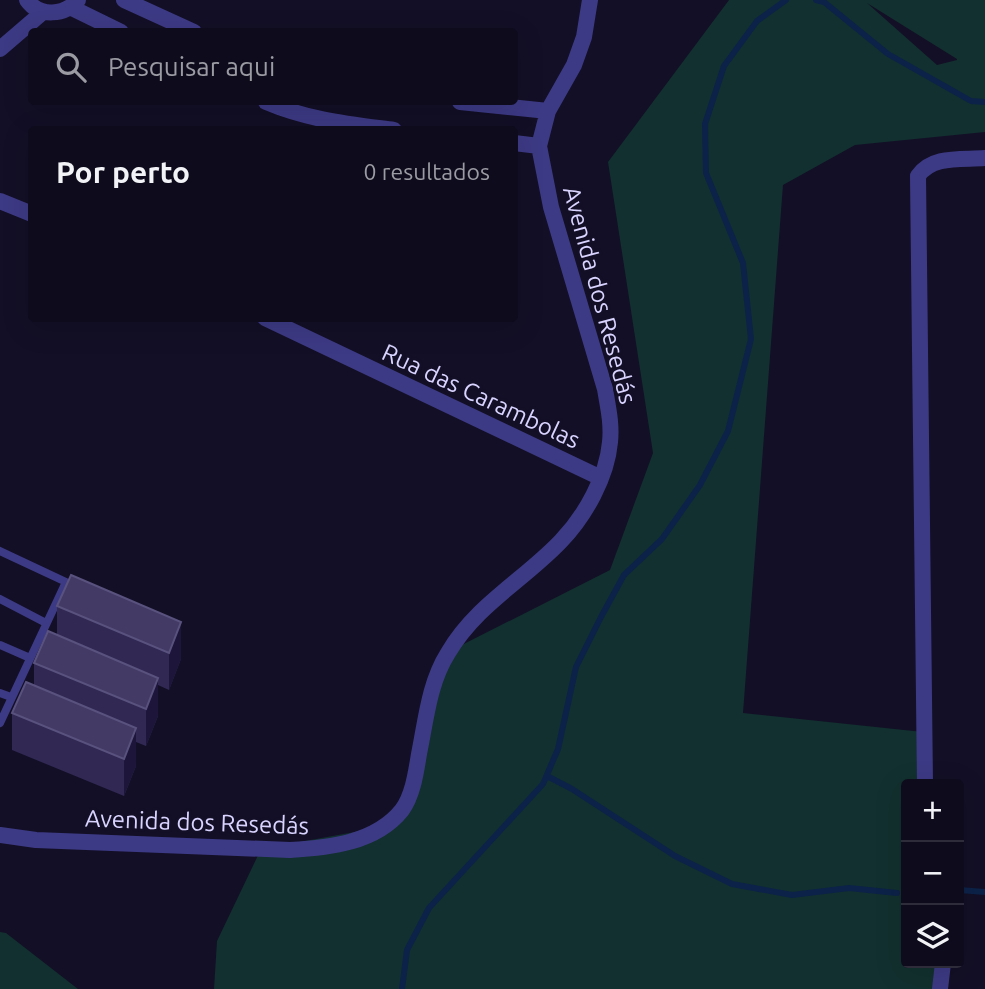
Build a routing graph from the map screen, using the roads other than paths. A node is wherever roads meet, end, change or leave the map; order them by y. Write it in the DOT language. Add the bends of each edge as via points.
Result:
graph roads {
  1 [pos="27,0"];
  2 [pos="124,0"];
  3 [pos="590,0"];
  4 [pos="75,4"];
  5 [pos="43,12"];
  6 [pos="114,28"];
  7 [pos="185,28"];
  8 [pos="0,49"];
  9 [pos="273,105"];
  10 [pos="489,105"];
  11 [pos="548,111"];
  12 [pos="362,126"];
  13 [pos="518,143"];
  14 [pos="539,146"];
  15 [pos="985,158"];
  16 [pos="0,201"];
  17 [pos="28,212"];
  18 [pos="273,322"];
  19 [pos="601,478"];
  20 [pos="0,551"];
  21 [pos="66,582"];
  22 [pos="78,587"];
  23 [pos="0,599"];
  24 [pos="46,622"];
  25 [pos="0,645"];
  26 [pos="30,658"];
  27 [pos="0,693"];
  28 [pos="11,697"];
  29 [pos="0,723"];
  30 [pos="925,779"];
  31 [pos="0,835"];
  32 [pos="942,968"];
  33 [pos="940,989"];
  1 -- 5 [label="street"];
  2 -- 7 [label="street"];
  3 -- 11 [label="street, Avenida dos Resedás" via="574,65"];
  4 -- 5 [label="street" via="58,13"];
  4 -- 6 [label="street"];
  5 -- 8 [label="street"];
  9 -- 12 [label="street" via="298,115"];
  10 -- 11 [label="street"];
  11 -- 14 [label="street, Avenida dos Resedás"];
  13 -- 14 [label="street"];
  14 -- 19 [label="street, Avenida dos Resedás" via="551,207 605,390 610,444"];
  15 -- 30 [label="street" via="935,162 918,176"];
  16 -- 17 [label="street"];
  18 -- 19 [label="street, Rua das Carambolas"];
  19 -- 31 [label="street, Avenida dos Resedás" via="561,541 489,603 448,652 429,699 414,782 402,809 382,827 354,841 290,850"];
  20 -- 21 [label="lane"];
  21 -- 22 [label="lane"];
  21 -- 24 [label="lane"];
  23 -- 24 [label="lane"];
  24 -- 26 [label="lane"];
  25 -- 26 [label="lane"];
  26 -- 28 [label="lane"];
  27 -- 28 [label="lane"];
  28 -- 29 [label="lane"];
  32 -- 33 [label="street"];
}
